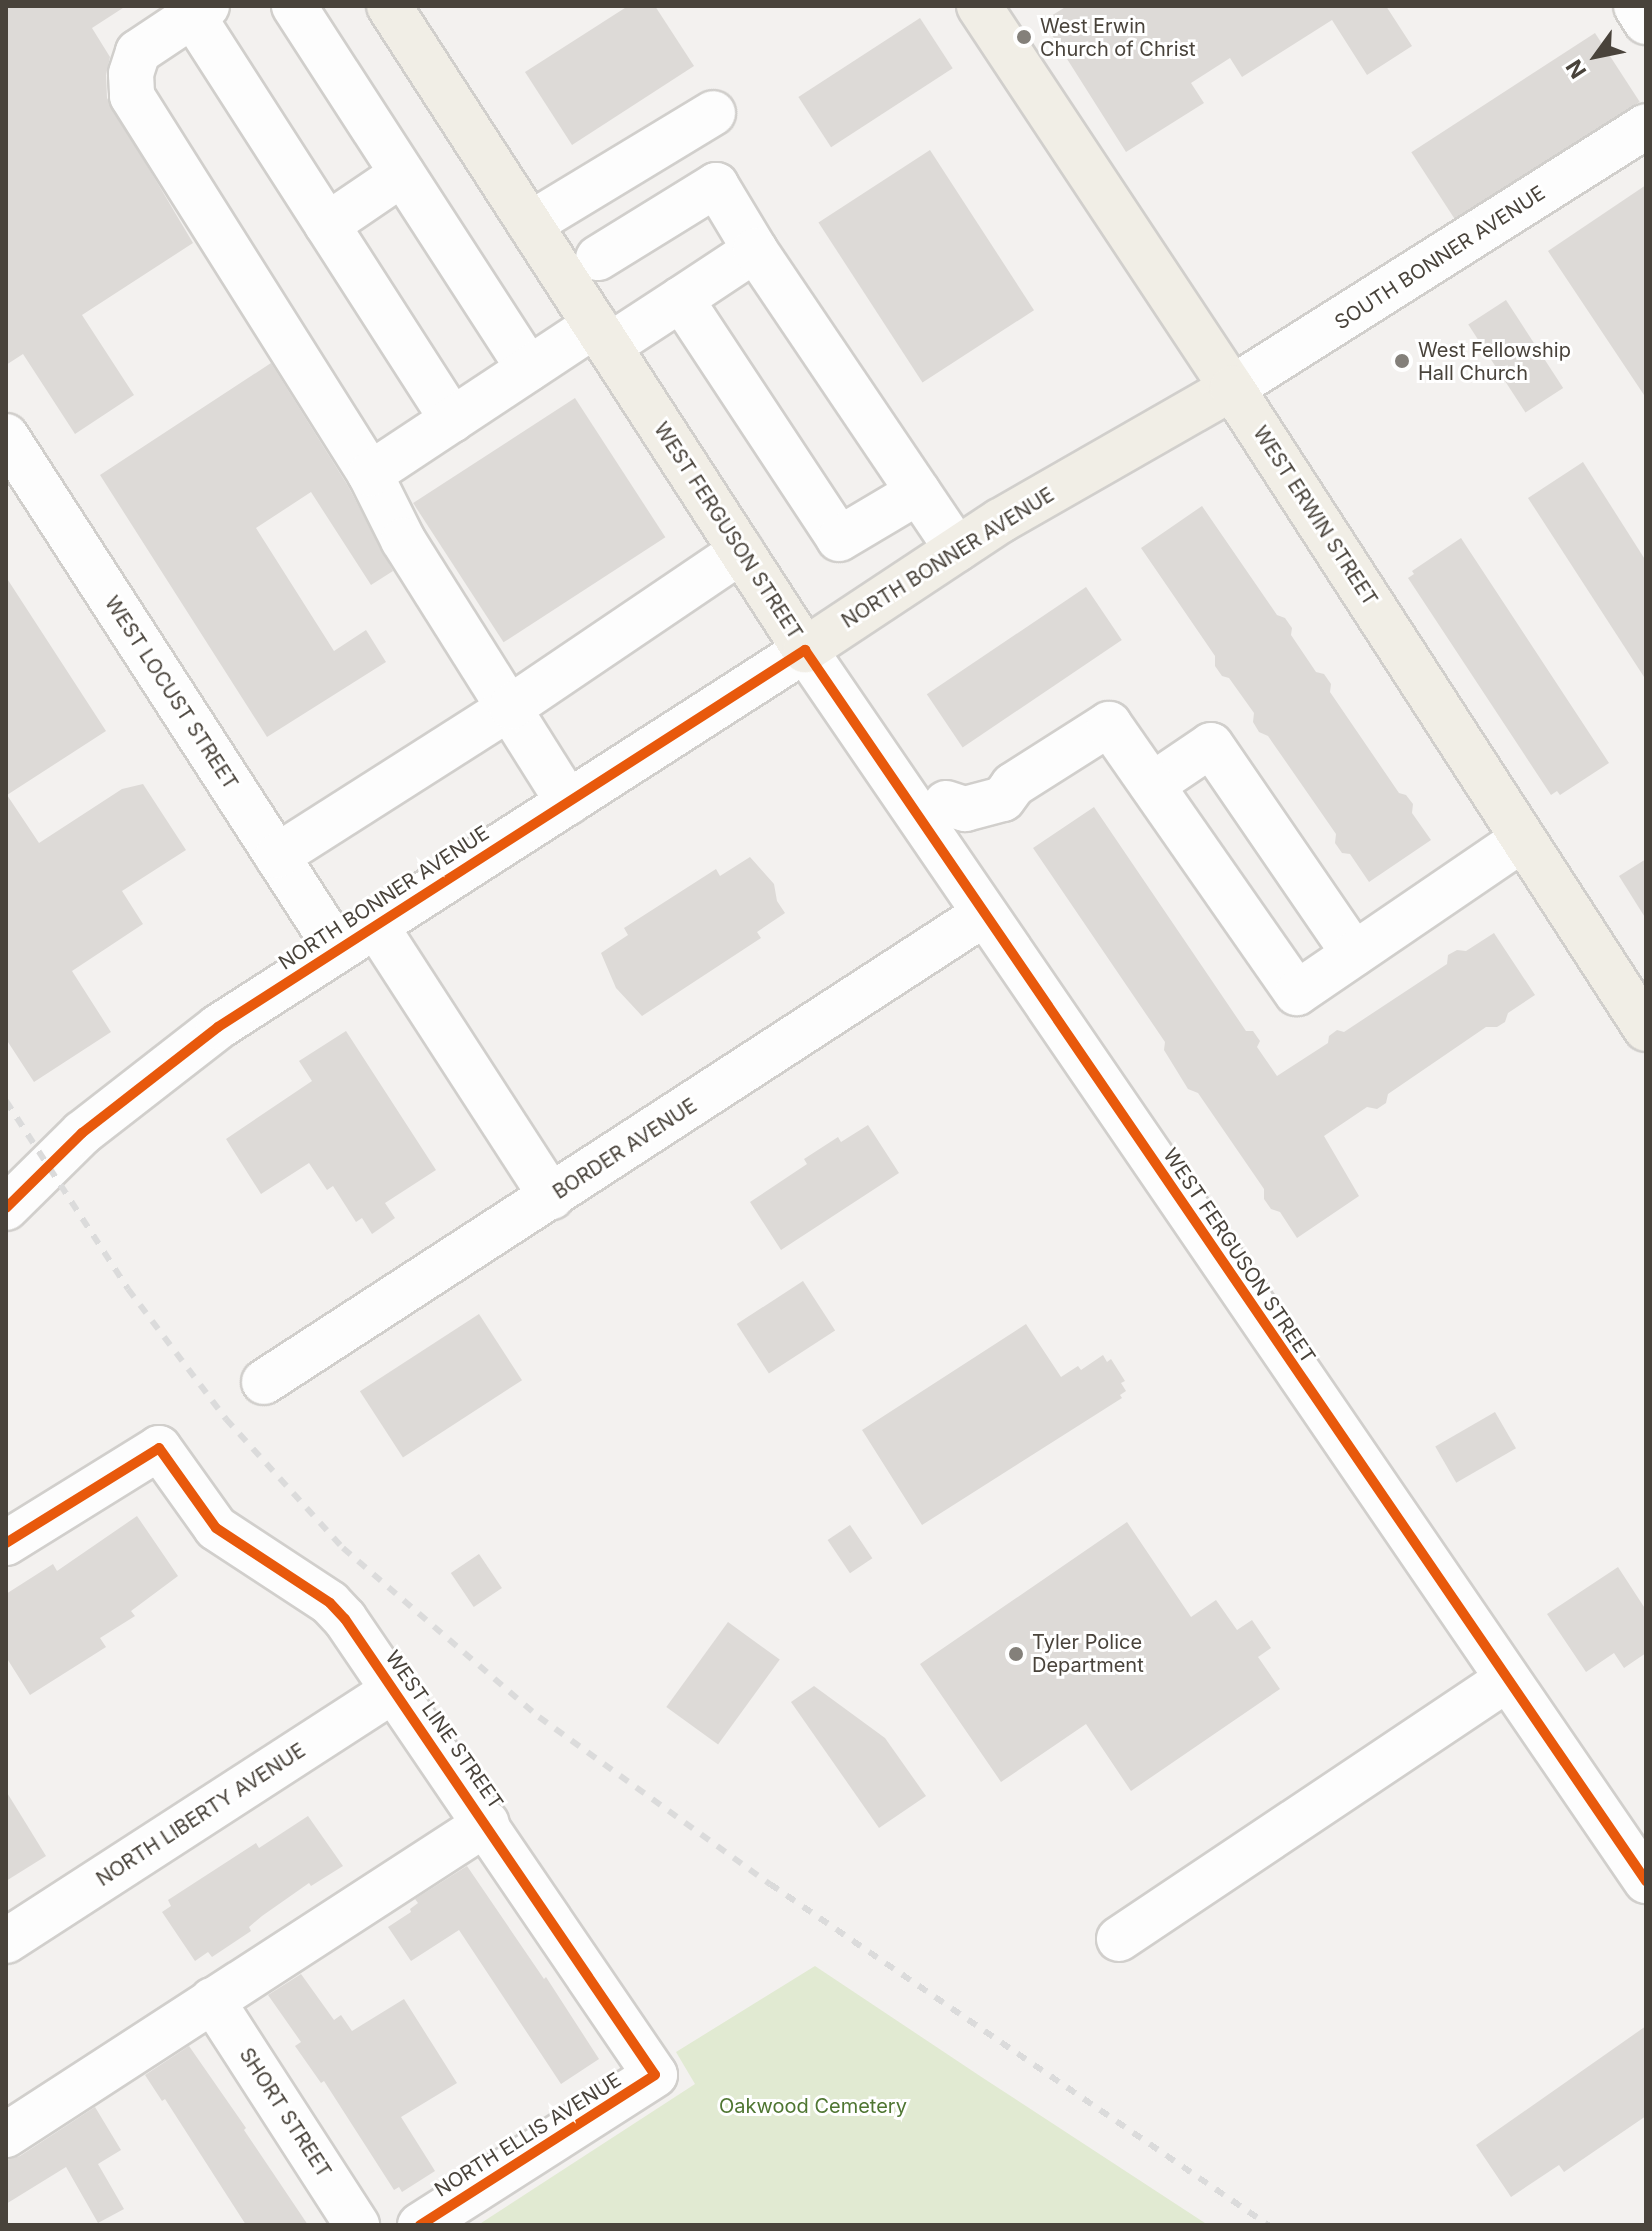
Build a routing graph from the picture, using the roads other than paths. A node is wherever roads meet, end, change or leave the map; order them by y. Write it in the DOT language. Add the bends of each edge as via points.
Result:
graph roads {
  1 [pos="294,6"];
  2 [pos="389,6"];
  3 [pos="979,6"];
  4 [pos="1636,6"];
  5 [pos="200,11"];
  6 [pos="1646,22"];
  7 [pos="1646,126"];
  8 [pos="402,174"];
  9 [pos="716,185"];
  10 [pos="530,224"];
  11 [pos="327,225"];
  12 [pos="755,250"];
  13 [pos="598,258"];
  14 [pos="681,299"];
  15 [pos="602,336"];
  16 [pos="529,369"];
  17 [pos="1232,388"];
  18 [pos="452,420"];
  19 [pos="6,436"];
  20 [pos="370,474"];
  21 [pos="918,492"];
  22 [pos="957,549"];
  23 [pos="741,551"];
  24 [pos="805,650"];
  25 [pos="511,707"];
  26 [pos="1152,785"];
  27 [pos="568,802"];
  28 [pos="933,812"];
  29 [pos="1523,839"];
  30 [pos="277,856"];
  31 [pos="984,914"];
  32 [pos="376,926"];
  33 [pos="337,949"];
  34 [pos="1354,954"];
  35 [pos="1643,1017"];
  36 [pos="551,1197"];
  37 [pos="6,1208"];
  38 [pos="264,1382"];
  39 [pos="6,1543"];
  40 [pos="1506,1680"];
  41 [pos="395,1689"];
  42 [pos="487,1823"];
  43 [pos="1646,1881"];
  44 [pos="1119,1939"];
  45 [pos="6,1941"];
  46 [pos="212,2000"];
  47 [pos="655,2075"];
  48 [pos="6,2135"];
  49 [pos="357,2225"];
  50 [pos="420,2225"];
  1 -- 8 [label="street"];
  2 -- 10 [label="main road, WEST FERGUSON STREET"];
  3 -- 17 [label="main road, WEST ERWIN STREET"];
  4 -- 6 [label="street"];
  5 -- 11 [label="street"];
  5 -- 20 [label="street" via="138,52 132,96"];
  7 -- 17 [label="street, SOUTH BONNER AVENUE"];
  8 -- 11 [label="street"];
  8 -- 16 [label="street"];
  9 -- 10 [label="street" via="697,122"];
  9 -- 12 [label="street"];
  9 -- 13 [label="street"];
  10 -- 15 [label="main road, WEST FERGUSON STREET"];
  11 -- 18 [label="street"];
  12 -- 14 [label="street"];
  12 -- 21 [label="street"];
  14 -- 15 [label="street"];
  14 -- 21 [label="street" via="839,539"];
  15 -- 16 [label="street"];
  15 -- 23 [label="main road, WEST FERGUSON STREET"];
  16 -- 18 [label="street"];
  17 -- 22 [label="main road, NORTH BONNER AVENUE"];
  17 -- 29 [label="main road, WEST ERWIN STREET"];
  18 -- 20 [label="street"];
  19 -- 30 [label="street, WEST LOCUST STREET"];
  20 -- 25 [label="street" via="403,540"];
  21 -- 22 [label="street"];
  22 -- 24 [label="main road, NORTH BONNER AVENUE"];
  23 -- 24 [label="main road, WEST FERGUSON STREET"];
  23 -- 25 [label="street"];
  24 -- 27 [label="street, NORTH BONNER AVENUE"];
  24 -- 28 [label="street, WEST FERGUSON STREET"];
  25 -- 27 [label="street"];
  25 -- 30 [label="street"];
  26 -- 28 [label="street" via="1109,724 1013,785 995,774 951,786"];
  26 -- 34 [label="street" via="1297,993"];
  26 -- 34 [label="street" via="1211,745"];
  27 -- 32 [label="street, NORTH BONNER AVENUE"];
  28 -- 31 [label="street, WEST FERGUSON STREET"];
  29 -- 34 [label="street"];
  29 -- 35 [label="main road, WEST ERWIN STREET"];
  30 -- 33 [label="street, WEST LOCUST STREET"];
  31 -- 36 [label="street, BORDER AVENUE"];
  31 -- 40 [label="street, WEST FERGUSON STREET"];
  32 -- 33 [label="street, NORTH BONNER AVENUE"];
  32 -- 36 [label="street"];
  33 -- 37 [label="street, NORTH BONNER AVENUE" via="218,1027 82,1133"];
  36 -- 38 [label="street, BORDER AVENUE"];
  39 -- 41 [label="street, WEST LINE STREET" via="159,1448 216,1528 330,1603"];
  40 -- 43 [label="street, WEST FERGUSON STREET"];
  40 -- 44 [label="street"];
  41 -- 42 [label="street, WEST LINE STREET"];
  41 -- 45 [label="street, NORTH LIBERTY AVENUE"];
  42 -- 46 [label="street"];
  42 -- 47 [label="street, WEST LINE STREET"];
  46 -- 48 [label="street"];
  46 -- 49 [label="street, SHORT STREET"];
  47 -- 50 [label="street, NORTH ELLIS AVENUE"];
}
